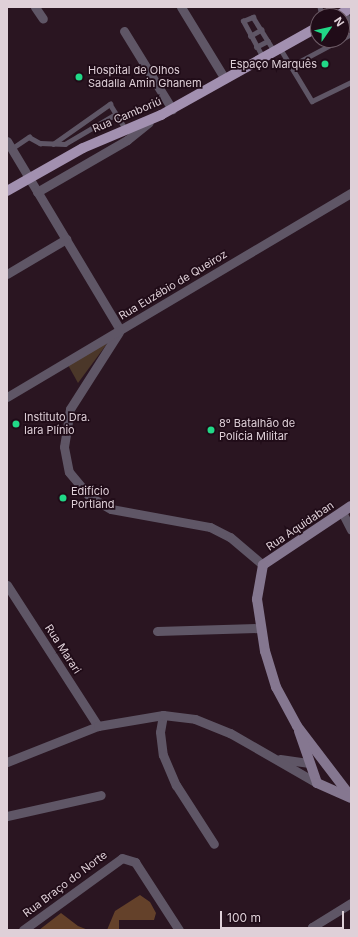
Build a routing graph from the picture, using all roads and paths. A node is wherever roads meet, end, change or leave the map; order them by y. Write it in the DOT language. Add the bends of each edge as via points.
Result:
graph roads {
  1 [pos="35,7"];
  2 [pos="181,7"];
  3 [pos="43,19"];
  4 [pos="262,30"];
  5 [pos="124,31"];
  6 [pos="310,31"];
  7 [pos="250,36"];
  8 [pos="268,41"];
  9 [pos="256,47"];
  10 [pos="324,48"];
  11 [pos="277,50"];
  12 [pos="263,58"];
  13 [pos="291,66"];
  14 [pos="225,80"];
  15 [pos="351,82"];
  16 [pos="172,109"];
  17 [pos="116,114"];
  18 [pos="150,121"];
  19 [pos="126,130"];
  20 [pos="52,144"];
  21 [pos="9,145"];
  22 [pos="29,178"];
  23 [pos="7,191"];
  24 [pos="37,192"];
  25 [pos="351,193"];
  26 [pos="66,239"];
  27 [pos="7,274"];
  28 [pos="120,330"];
  29 [pos="7,397"];
  30 [pos="347,509"];
  31 [pos="351,530"];
  32 [pos="263,565"];
  33 [pos="7,585"];
  34 [pos="260,628"];
  35 [pos="157,631"];
  36 [pos="163,715"];
  37 [pos="98,726"];
  38 [pos="297,726"];
  39 [pos="277,758"];
  40 [pos="7,762"];
  41 [pos="308,763"];
  42 [pos="330,770"];
  43 [pos="317,783"];
  44 [pos="101,795"];
  45 [pos="351,798"];
  46 [pos="7,816"];
  47 [pos="214,844"];
  48 [pos="351,902"];
  49 [pos="23,930"];
  50 [pos="179,930"];
  51 [pos="313,930"];
  1 -- 3 [label="street"];
  2 -- 14 [label="street"];
  4 -- 7 [label="lane"];
  4 -- 7 [label="lane" via="253,17 247,19 242,23"];
  4 -- 8 [label="lane"];
  5 -- 16 [label="street"];
  6 -- 11 [label="main road, Rua Camboriú"];
  7 -- 9 [label="lane"];
  8 -- 9 [label="lane"];
  8 -- 11 [label="lane"];
  9 -- 12 [label="lane"];
  10 -- 13 [label="lane"];
  11 -- 12 [label="main road, Rua Camboriú"];
  11 -- 13 [label="lane"];
  12 -- 14 [label="main road, Rua Camboriú"];
  13 -- 15 [label="lane" via="314,102"];
  14 -- 16 [label="main road, Rua Camboriú"];
  16 -- 18 [label="main road, Rua Camboriú"];
  17 -- 19 [label="lane"];
  17 -- 20 [label="lane" via="65,144"];
  17 -- 20 [label="lane" via="110,104"];
  18 -- 19 [label="main road, Rua Camboriú"];
  18 -- 24 [label="street" via="127,140"];
  19 -- 22 [label="main road, Rua Camboriú" via="83,148"];
  20 -- 21 [label="lane" via="29,137"];
  21 -- 22 [label="street"];
  22 -- 23 [label="main road, Rua Camboriú"];
  22 -- 24 [label="street"];
  24 -- 26 [label="street"];
  25 -- 28 [label="street, Rua Euzébio de Queiroz"];
  26 -- 27 [label="street"];
  26 -- 28 [label="street"];
  28 -- 29 [label="street, Rua Euzébio de Queiroz"];
  28 -- 32 [label="street" via="70,409 64,447 69,472 90,497 111,509 210,527 230,537"];
  30 -- 31 [label="street"];
  30 -- 32 [label="street, Rua Aquidaban"];
  32 -- 34 [label="street" via="258,584"];
  33 -- 37 [label="street, Rua Marari"];
  34 -- 35 [label="street"];
  34 -- 38 [label="street" via="276,687"];
  36 -- 37 [label="street"];
  36 -- 39 [label="street" via="212,725"];
  36 -- 47 [label="street" via="160,732 163,755 176,785"];
  37 -- 40 [label="street"];
  38 -- 41 [label="street"];
  38 -- 42 [label="street"];
  39 -- 41 [label="street"];
  39 -- 43 [label="street"];
  41 -- 42 [label="street"];
  41 -- 43 [label="street"];
  42 -- 43 [label="street"];
  42 -- 45 [label="street"];
  43 -- 45 [label="street"];
  44 -- 46 [label="street"];
  48 -- 51 [label="street" via="312,927"];
  49 -- 50 [label="street, Rua Braço do Norte" via="122,858 135,862"];
}
